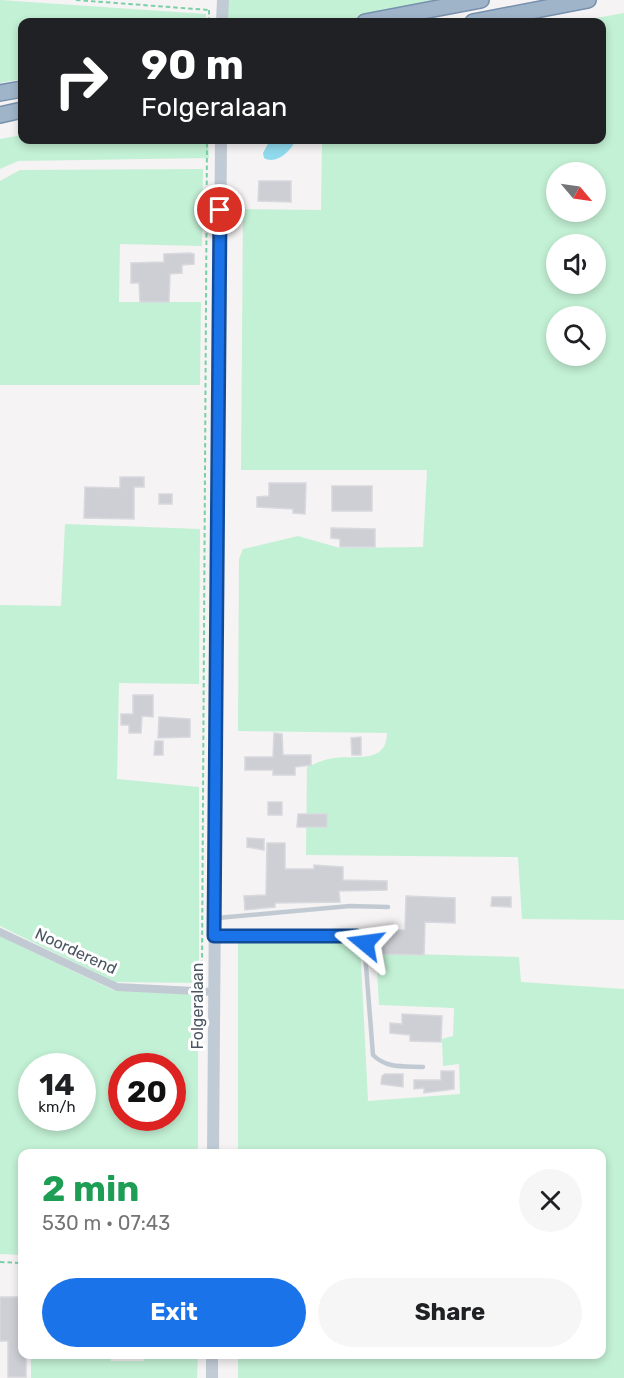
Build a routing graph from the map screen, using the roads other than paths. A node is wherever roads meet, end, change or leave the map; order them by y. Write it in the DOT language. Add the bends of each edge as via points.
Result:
graph roads {
  1 [pos="223,0"];
  2 [pos="481,0"];
  3 [pos="588,0"];
  4 [pos="222,18"];
  5 [pos="386,18"];
  6 [pos="494,18"];
  7 [pos="18,90"];
  8 [pos="0,93"];
  9 [pos="18,111"];
  10 [pos="0,115"];
  11 [pos="221,144"];
  12 [pos="388,907"];
  13 [pos="214,918"];
  14 [pos="0,932"];
  15 [pos="214,936"];
  16 [pos="214,992"];
  17 [pos="423,1067"];
  18 [pos="213,1149"];
  19 [pos="212,1359"];
  20 [pos="212,1378"];
  1 -- 4 [label="main road"];
  2 -- 5 [label="highway"];
  3 -- 6 [label="highway"];
  7 -- 8 [label="highway"];
  9 -- 10 [label="highway"];
  11 -- 13 [label="main road, Folgeralaan"];
  12 -- 13 [label="lane" via="350,906"];
  13 -- 15 [label="main road, Folgeralaan"];
  14 -- 16 [label="street, Noorderend" via="117,987"];
  15 -- 16 [label="main road, Folgeralaan"];
  15 -- 17 [label="lane" via="357,936 364,940 374,1055 390,1066"];
  16 -- 18 [label="main road, Folgeralaan"];
  19 -- 20 [label="main road"];
}
